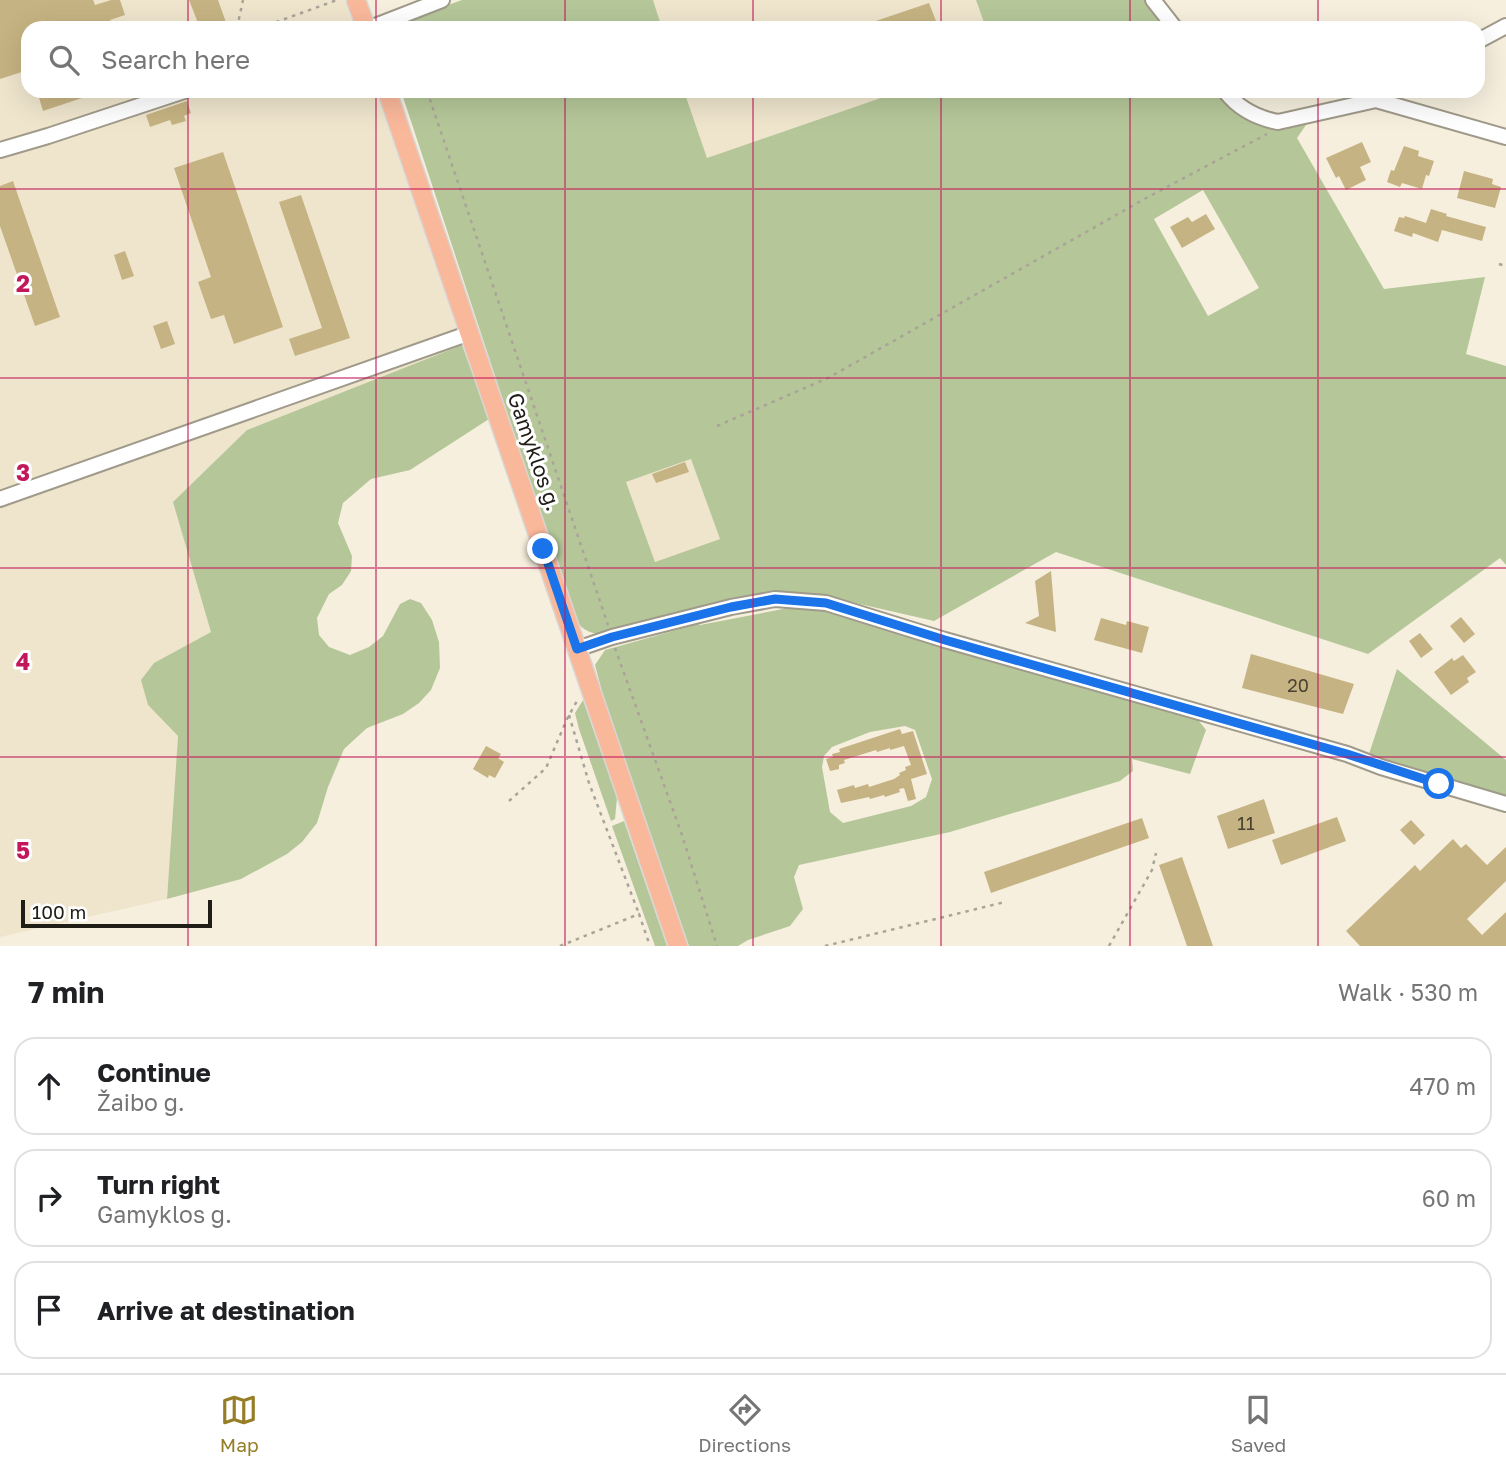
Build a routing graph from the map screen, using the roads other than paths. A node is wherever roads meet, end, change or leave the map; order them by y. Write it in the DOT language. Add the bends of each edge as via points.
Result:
graph roads {
  1 [pos="356,0"];
  2 [pos="442,0"];
  3 [pos="1153,0"];
  4 [pos="365,21"];
  5 [pos="386,21"];
  6 [pos="1170,21"];
  7 [pos="1506,26"];
  8 [pos="1485,37"];
  9 [pos="163,98"];
  10 [pos="389,98"];
  11 [pos="1230,98"];
  12 [pos="1379,98"];
  13 [pos="1376,100"];
  14 [pos="1506,137"];
  15 [pos="0,150"];
  16 [pos="470,333"];
  17 [pos="0,499"];
  18 [pos="577,649"];
  19 [pos="1506,804"];
  20 [pos="678,946"];
  1 -- 4 [label="main road"];
  2 -- 5 [label="street"];
  3 -- 6 [label="street"];
  7 -- 8 [label="street"];
  9 -- 15 [label="street"];
  10 -- 16 [label="main road, Gamyklos g."];
  11 -- 13 [label="street" via="1262,119 1278,122"];
  12 -- 13 [label="street"];
  13 -- 14 [label="street"];
  16 -- 17 [label="street"];
  16 -- 18 [label="main road, Gamyklos g."];
  18 -- 19 [label="street" via="731,607 775,599 826,603"];
  18 -- 20 [label="main road, Gamyklos g."];
}
